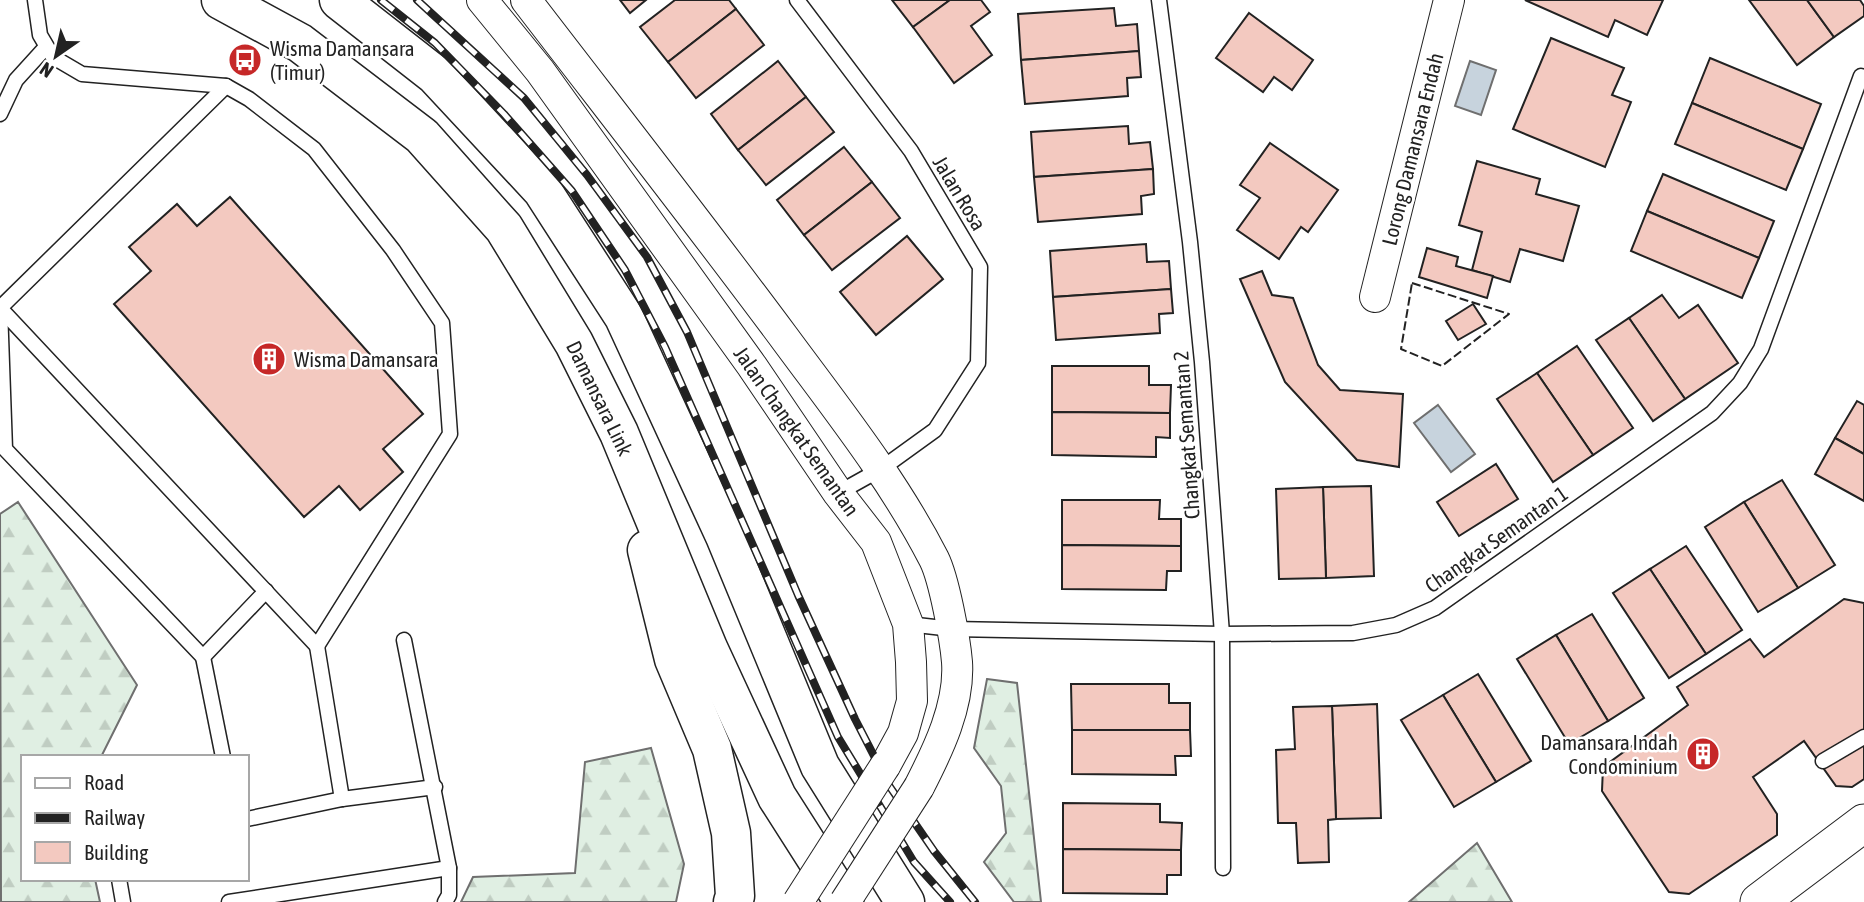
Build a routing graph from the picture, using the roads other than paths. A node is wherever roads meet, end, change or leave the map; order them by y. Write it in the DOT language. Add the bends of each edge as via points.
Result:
graph roads {
  1 [pos="36,0"];
  2 [pos="221,0"];
  3 [pos="339,0"];
  4 [pos="482,0"];
  5 [pos="526,0"];
  6 [pos="797,0"];
  7 [pos="1159,0"];
  8 [pos="1449,0"];
  9 [pos="46,47"];
  10 [pos="1861,76"];
  11 [pos="226,86"];
  12 [pos="0,114"];
  13 [pos="1376,297"];
  14 [pos="0,308"];
  15 [pos="619,433"];
  16 [pos="881,469"];
  17 [pos="838,493"];
  18 [pos="267,591"];
  19 [pos="908,624"];
  20 [pos="952,629"];
  21 [pos="1222,634"];
  22 [pos="404,640"];
  23 [pos="317,646"];
  24 [pos="203,657"];
  25 [pos="1864,737"];
  26 [pos="223,755"];
  27 [pos="1823,761"];
  28 [pos="435,787"];
  29 [pos="342,799"];
  30 [pos="248,818"];
  31 [pos="1864,823"];
  32 [pos="449,867"];
  33 [pos="1223,869"];
  34 [pos="119,881"];
  35 [pos="123,902"];
  36 [pos="229,902"];
  37 [pos="445,902"];
  38 [pos="733,902"];
  39 [pos="798,902"];
  40 [pos="844,902"];
  41 [pos="905,902"];
  42 [pos="1759,902"];
  1 -- 9 [label="lane"];
  2 -- 15 [label="highway, Damansara Link" via="300,43 422,136 504,228 574,343"];
  3 -- 41 [label="highway" via="435,75 542,190 624,317 725,536 820,766"];
  4 -- 17 [label="street, Jalan Changkat Semantan" via="540,71"];
  5 -- 16 [label="street, Jalan Changkat Semantan"];
  6 -- 16 [label="lane, Jalan Rosa" via="911,151 980,267 978,363 934,430"];
  7 -- 21 [label="lane, Changkat Semantan 2" via="1202,362"];
  8 -- 13 [label="street, Lorong Damansara Endah"];
  9 -- 11 [label="lane" via="53,57 82,74"];
  9 -- 12 [label="lane" via="16,80"];
  10 -- 21 [label="lane, Changkat Semantan 1" via="1761,349 1741,383 1712,413 1435,608 1396,625 1353,633"];
  11 -- 14 [label="lane"];
  11 -- 23 [label="lane" via="314,149 393,250 442,323 450,434"];
  14 -- 18 [label="lane"];
  14 -- 24 [label="lane" via="5,449"];
  15 -- 38 [label="highway" via="674,659 712,749 731,833"];
  15 -- 40 [label="highway, Damansara Link" via="708,648 777,796"];
  16 -- 17 [label="lane"];
  16 -- 20 [label="street, Jalan Changkat Semantan" via="935,561"];
  17 -- 19 [label="street, Jalan Changkat Semantan" via="876,542"];
  18 -- 23 [label="lane"];
  18 -- 24 [label="lane"];
  19 -- 20 [label="lane, Changkat Semantan 1"];
  19 -- 39 [label="street, Jalan Changkat Semantan, bridge" via="912,701 904,733"];
  20 -- 21 [label="lane, Changkat Semantan 1"];
  20 -- 40 [label="street, Jalan Changkat Semantan, bridge" via="957,664 942,742"];
  21 -- 33 [label="lane, Changkat Semantan 2"];
  22 -- 28 [label="lane"];
  23 -- 29 [label="lane"];
  24 -- 26 [label="lane"];
  25 -- 27 [label="lane"];
  28 -- 29 [label="lane"];
  28 -- 32 [label="lane"];
  29 -- 30 [label="lane"];
  31 -- 42 [label="street"];
  32 -- 36 [label="lane"];
  32 -- 37 [label="lane"];
  34 -- 35 [label="lane"];
}
